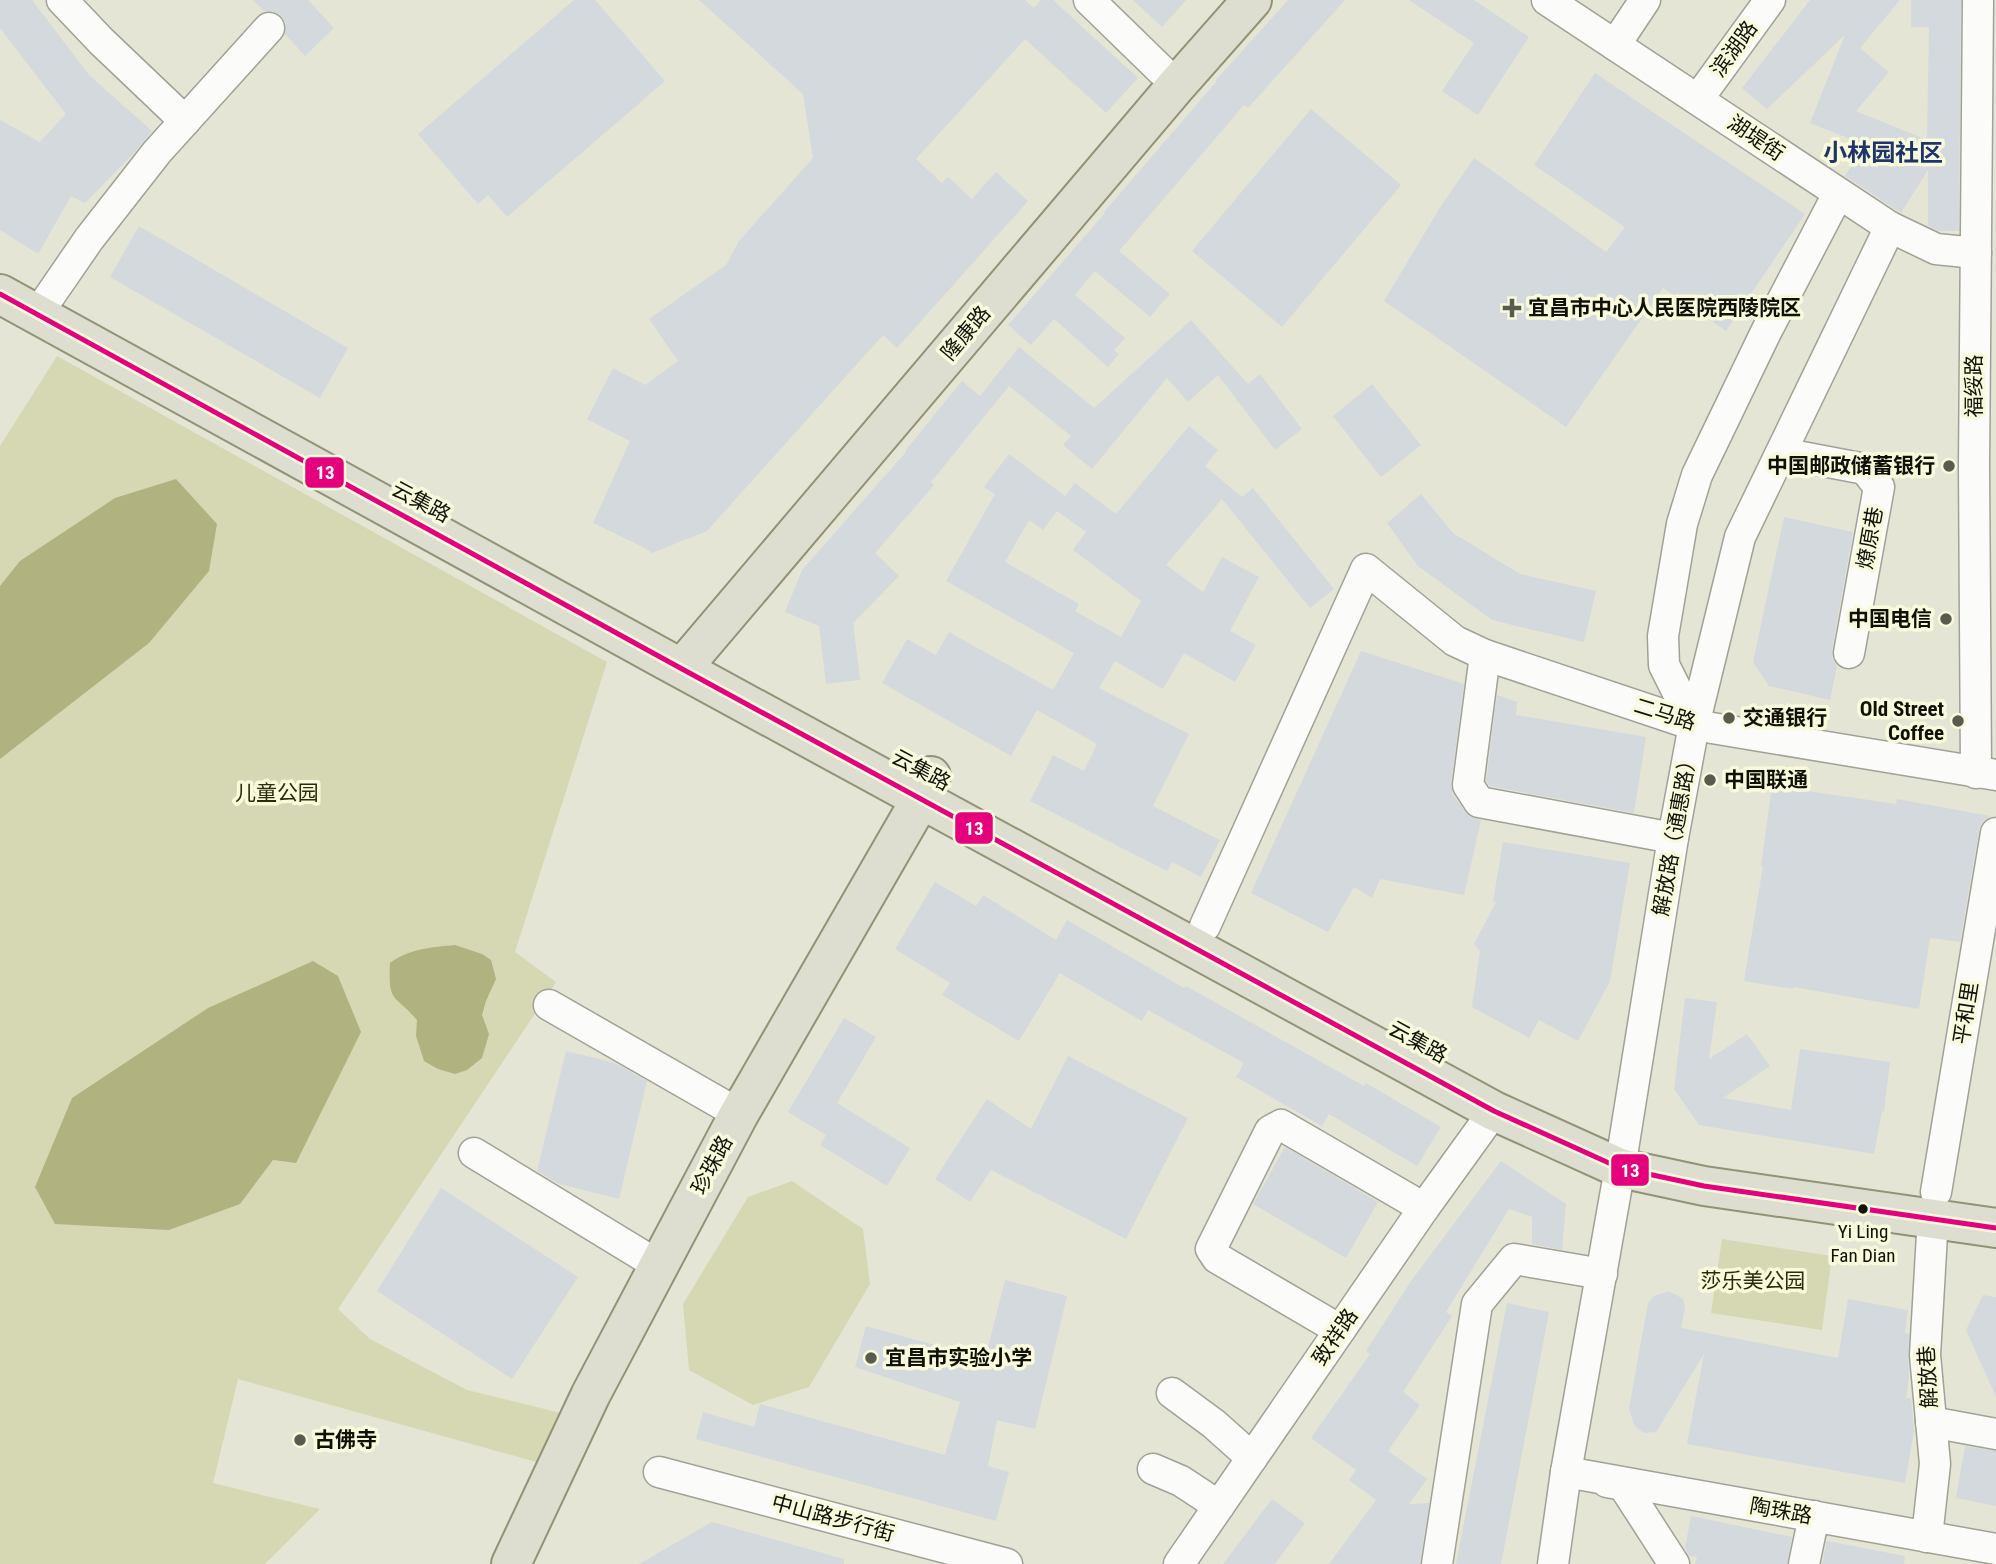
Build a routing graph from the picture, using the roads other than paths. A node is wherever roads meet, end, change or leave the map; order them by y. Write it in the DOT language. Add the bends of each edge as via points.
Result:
graph roads {
  1 [pos="62,0"];
  2 [pos="1089,0"];
  3 [pos="1224,0"];
  4 [pos="1252,0"];
  5 [pos="1547,0"];
  6 [pos="1645,0"];
  7 [pos="1770,0"];
  8 [pos="1978,0"];
  9 [pos="269,28"];
  10 [pos="1615,44"];
  11 [pos="1162,71"];
  12 [pos="1699,99"];
  13 [pos="185,121"];
  14 [pos="1838,194"];
  15 [pos="1890,227"];
  16 [pos="1976,253"];
  17 [pos="0,271"];
  18 [pos="0,294"];
  19 [pos="47,300"];
  20 [pos="1781,453"];
  21 [pos="1985,466"];
  22 [pos="1849,653"];
  23 [pos="679,655"];
  24 [pos="1485,655"];
  25 [pos="1694,725"];
  26 [pos="1986,774"];
  27 [pos="936,793"];
  28 [pos="1996,834"];
  29 [pos="1673,838"];
  30 [pos="1205,926"];
  31 [pos="549,1004"];
  32 [pos="1493,1111"];
  33 [pos="739,1114"];
  34 [pos="474,1153"];
  35 [pos="1622,1157"];
  36 [pos="1996,1202"];
  37 [pos="1935,1205"];
  38 [pos="1424,1208"];
  39 [pos="1996,1228"];
  40 [pos="658,1265"];
  41 [pos="1602,1274"];
  42 [pos="1340,1330"];
  43 [pos="1172,1393"];
  44 [pos="1931,1422"];
  45 [pos="1996,1434"];
  46 [pos="1252,1458"];
  47 [pos="1153,1469"];
  48 [pos="659,1472"];
  49 [pos="1566,1472"];
  50 [pos="1219,1506"];
  51 [pos="1814,1516"];
  52 [pos="1927,1536"];
  53 [pos="1996,1549"];
  54 [pos="930,1554"];
  55 [pos="511,1564"];
  56 [pos="530,1564"];
  57 [pos="1007,1564"];
  58 [pos="1180,1564"];
  59 [pos="1437,1564"];
  60 [pos="1553,1564"];
  61 [pos="1674,1564"];
  62 [pos="1804,1564"];
  1 -- 13 [label="street"];
  2 -- 11 [label="street"];
  3 -- 11 [label="main road, 隆康路"];
  4 -- 23 [label="main road, 隆康路"];
  5 -- 10 [label="street, 湖堤街"];
  6 -- 10 [label="street"];
  7 -- 12 [label="street, 滨湖路"];
  8 -- 16 [label="street, 福绥路"];
  9 -- 13 [label="street"];
  10 -- 12 [label="street, 湖堤街"];
  11 -- 23 [label="main road, 隆康路"];
  12 -- 14 [label="street, 湖堤街"];
  13 -- 19 [label="street" via="89,239"];
  14 -- 15 [label="street, 湖堤街"];
  14 -- 25 [label="street" via="1697,475 1682,524 1663,636 1664,665"];
  15 -- 16 [label="street, 湖堤街" via="1936,249"];
  15 -- 20 [label="street, 解放路（通惠路）"];
  16 -- 21 [label="street, 福绥路"];
  17 -- 19 [label="main road, 云集路"];
  18 -- 23 [label="main road, 云集路"];
  19 -- 23 [label="main road, 云集路"];
  20 -- 22 [label="street, 燎原巷" via="1865,469 1879,487"];
  20 -- 25 [label="street, 解放路（通惠路）" via="1740,537"];
  21 -- 26 [label="street, 福绥路"];
  23 -- 27 [label="main road, 云集路"];
  24 -- 25 [label="street, 二马路"];
  24 -- 29 [label="street" via="1468,785 1479,802"];
  24 -- 30 [label="street, 二马路" via="1455,641 1366,569"];
  25 -- 26 [label="street, 二马路"];
  25 -- 29 [label="street, 解放路（通惠路）"];
  27 -- 30 [label="main road, 云集路"];
  27 -- 32 [label="main road, 云集路"];
  27 -- 33 [label="main road, 珍珠路"];
  27 -- 56 [label="main road, 珍珠路" via="633,1354"];
  28 -- 37 [label="street, 平和里"];
  29 -- 35 [label="street, 解放路（通惠路）"];
  30 -- 35 [label="main road, 云集路"];
  31 -- 33 [label="street"];
  32 -- 35 [label="main road, 云集路"];
  32 -- 38 [label="street, 致祥路"];
  33 -- 40 [label="main road, 珍珠路"];
  34 -- 40 [label="street"];
  35 -- 37 [label="main road, 云集路" via="1711,1161"];
  35 -- 41 [label="street, 解放路（通惠路）"];
  36 -- 37 [label="main road, 云集路"];
  37 -- 39 [label="main road, 云集路"];
  37 -- 44 [label="street, 解放巷" via="1925,1355"];
  38 -- 42 [label="street, 致祥路"];
  38 -- 42 [label="street" via="1281,1125 1270,1131 1211,1249 1217,1258"];
  40 -- 55 [label="main road, 珍珠路"];
  41 -- 49 [label="street, 解放路（通惠路）"];
  41 -- 59 [label="street" via="1514,1259 1477,1304"];
  42 -- 46 [label="street, 致祥路"];
  43 -- 46 [label="street"];
  44 -- 45 [label="street"];
  44 -- 52 [label="street, 解放巷" via="1935,1464"];
  46 -- 50 [label="street, 致祥路"];
  47 -- 50 [label="street"];
  48 -- 54 [label="street, 中山路步行街"];
  49 -- 51 [label="street, 陶珠路"];
  49 -- 60 [label="street, 解放路（通惠路）"];
  49 -- 61 [label="street" via="1623,1485"];
  50 -- 58 [label="street, 致祥路"];
  51 -- 52 [label="street, 陶珠路"];
  51 -- 62 [label="street"];
  52 -- 53 [label="street, 陶珠路"];
  54 -- 57 [label="street, 中山路步行街"];
}
